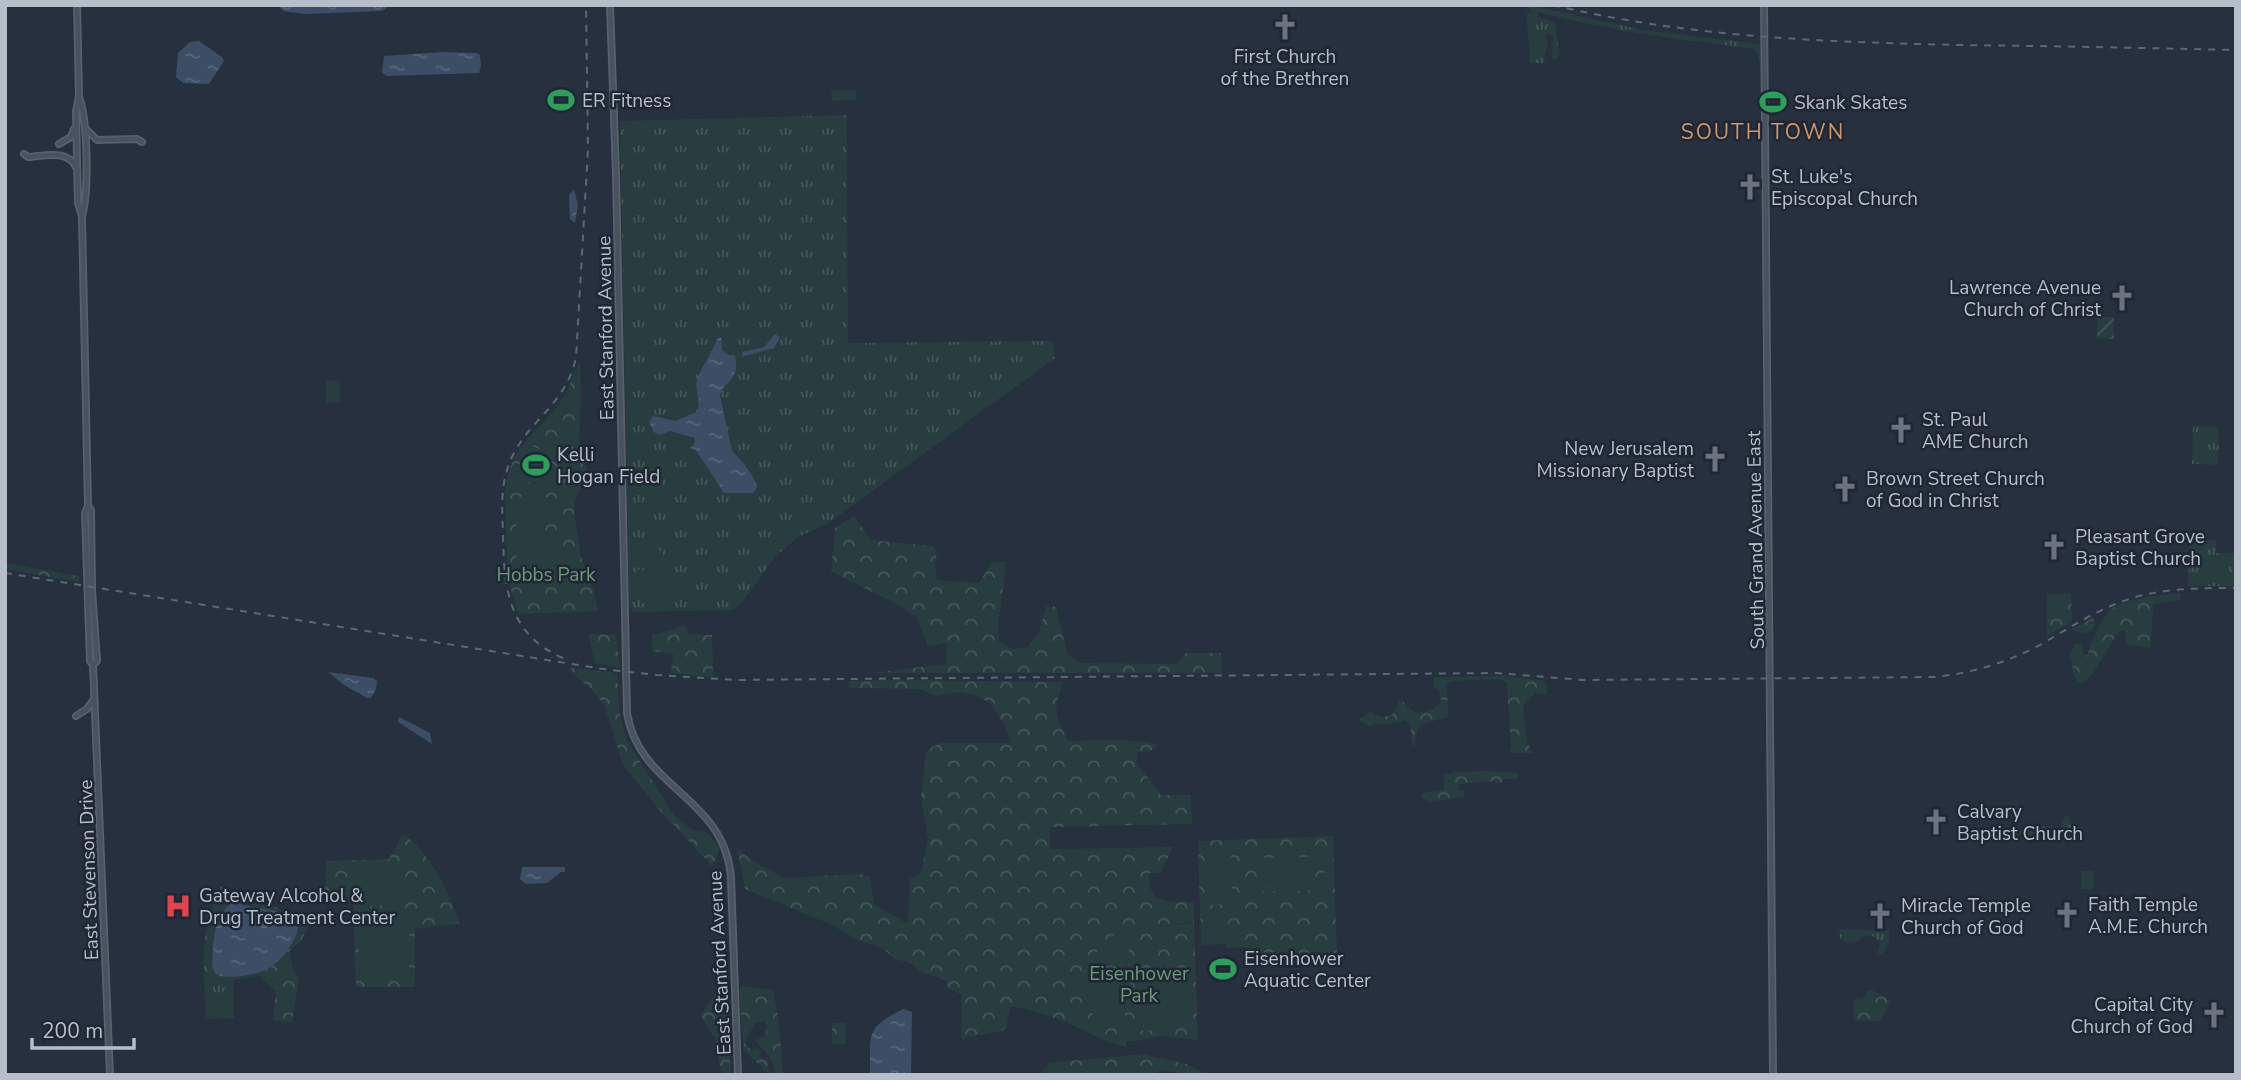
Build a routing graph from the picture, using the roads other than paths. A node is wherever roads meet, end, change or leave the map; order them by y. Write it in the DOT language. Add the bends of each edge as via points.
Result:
graph roads {
  1 [pos="77,5"];
  2 [pos="610,5"];
  3 [pos="1764,5"];
  4 [pos="78,99"];
  5 [pos="85,128"];
  6 [pos="142,142"];
  7 [pos="60,144"];
  8 [pos="24,155"];
  9 [pos="77,170"];
  10 [pos="82,217"];
  11 [pos="95,698"];
  12 [pos="76,716"];
  13 [pos="110,1075"];
  14 [pos="738,1075"];
  15 [pos="1773,1075"];
  1 -- 4 [label="main road, East Stevenson Drive"];
  2 -- 14 [label="main road, East Stanford Avenue" via="627,713 643,755 705,815 727,852"];
  3 -- 15 [label="main road, South Grand Avenue East"];
  4 -- 5 [label="main road, East Stevenson Drive"];
  4 -- 7 [label="main road" via="73,108 73,134"];
  4 -- 9 [label="main road, East Stevenson Drive"];
  5 -- 6 [label="main road" via="97,140"];
  5 -- 10 [label="main road, East Stevenson Drive"];
  8 -- 9 [label="main road" via="66,155"];
  9 -- 10 [label="main road, East Stevenson Drive"];
  10 -- 11 [label="main road, East Stevenson Drive" via="85,543"];
  11 -- 12 [label="main road"];
  11 -- 13 [label="main road, East Stevenson Drive"];
}
